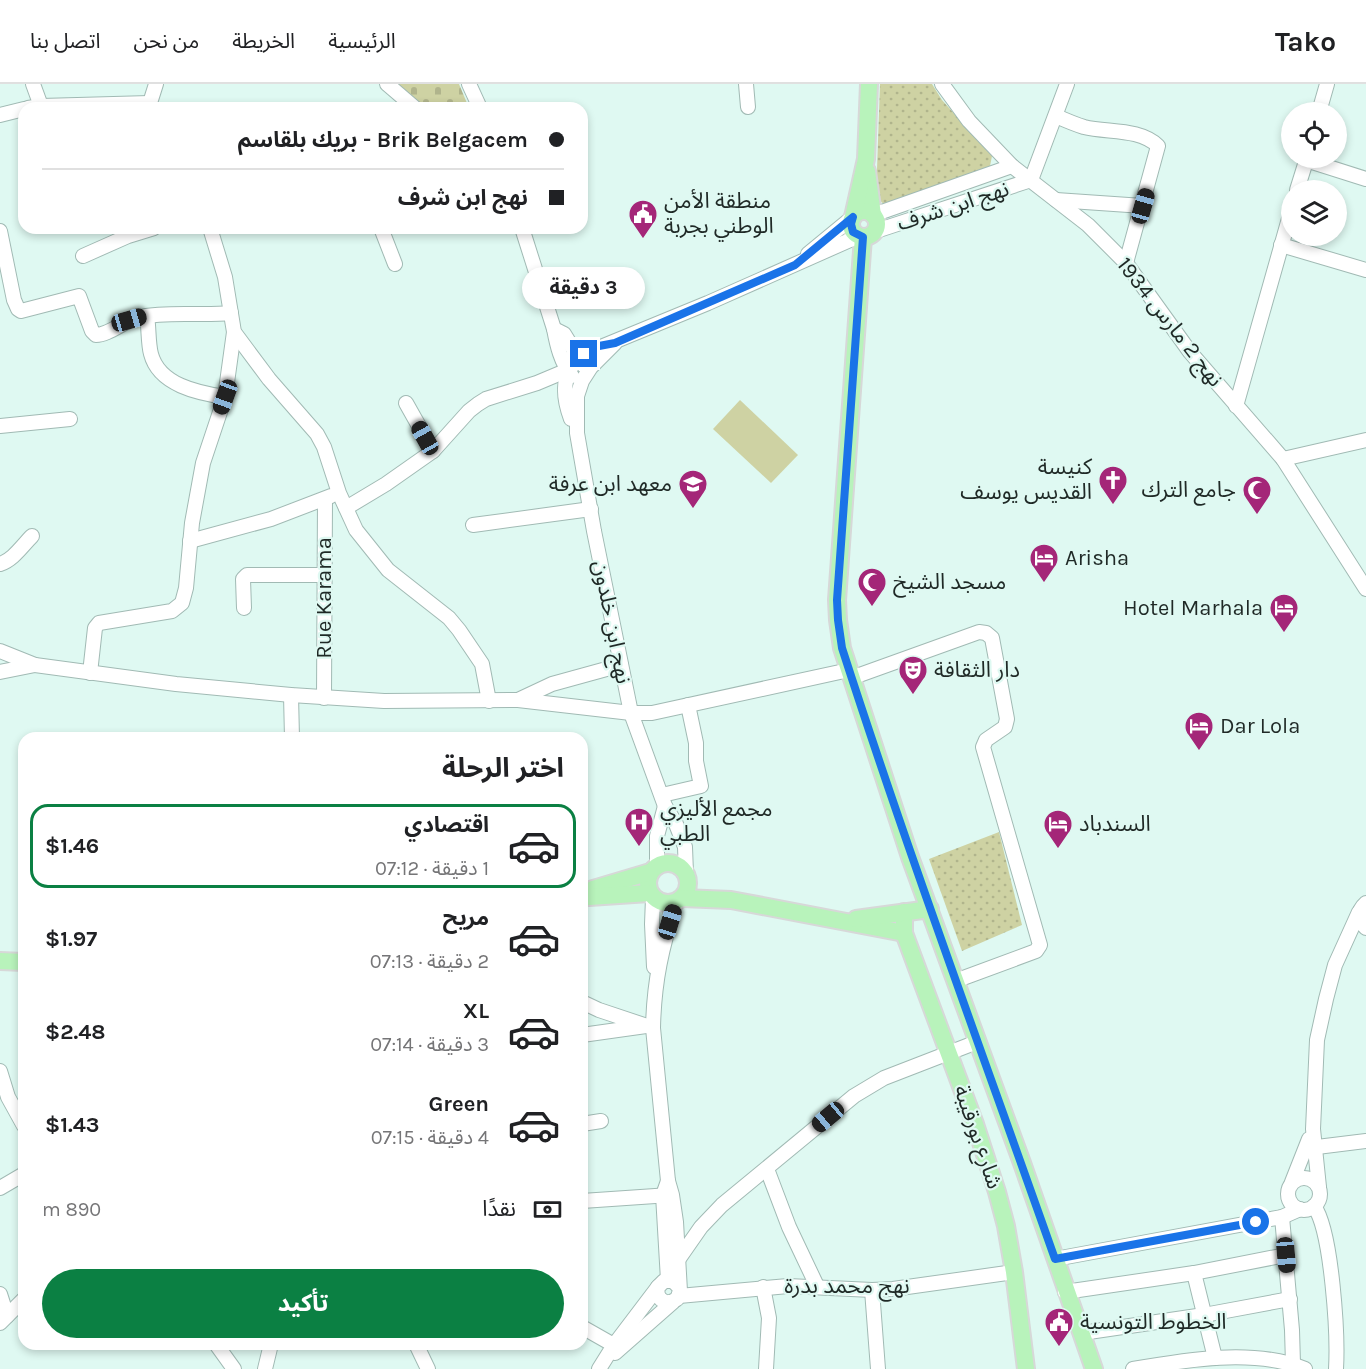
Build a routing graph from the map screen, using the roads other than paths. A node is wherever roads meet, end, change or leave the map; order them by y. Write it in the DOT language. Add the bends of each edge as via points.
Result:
graph roads {
  1 [pos="33,84"];
  2 [pos="156,84"];
  3 [pos="387,84"];
  4 [pos="470,84"];
  5 [pos="746,84"];
  6 [pos="869,84"];
  7 [pos="942,84"];
  8 [pos="1067,84"];
  9 [pos="1327,84"];
  10 [pos="35,102"];
  11 [pos="152,102"];
  12 [pos="408,102"];
  13 [pos="478,102"];
  14 [pos="1322,102"];
  15 [pos="748,107"];
  16 [pos="18,110"];
  17 [pos="0,115"];
  18 [pos="1056,116"];
  19 [pos="866,159"];
  20 [pos="1012,166"];
  21 [pos="1333,168"];
  22 [pos="1366,179"];
  23 [pos="1031,180"];
  24 [pos="1056,200"];
  25 [pos="1143,206"];
  26 [pos="853,217"];
  27 [pos="868,230"];
  28 [pos="0,231"];
  29 [pos="134,234"];
  30 [pos="212,234"];
  31 [pos="383,234"];
  32 [pos="524,234"];
  33 [pos="1281,245"];
  34 [pos="1284,246"];
  35 [pos="82,256"];
  36 [pos="1126,263"];
  37 [pos="395,264"];
  38 [pos="795,265"];
  39 [pos="1366,270"];
  40 [pos="231,313"];
  41 [pos="147,316"];
  42 [pos="554,329"];
  43 [pos="234,332"];
  44 [pos="615,343"];
  45 [pos="579,358"];
  46 [pos="568,370"];
  47 [pos="585,377"];
  48 [pos="225,397"];
  49 [pos="406,403"];
  50 [pos="1236,406"];
  51 [pos="70,419"];
  52 [pos="0,426"];
  53 [pos="577,433"];
  54 [pos="1366,440"];
  55 [pos="433,451"];
  56 [pos="1283,459"];
  57 [pos="339,493"];
  58 [pos="325,499"];
  59 [pos="346,508"];
  60 [pos="591,508"];
  61 [pos="473,525"];
  62 [pos="32,536"];
  63 [pos="190,541"];
  64 [pos="0,564"];
  65 [pos="325,575"];
  66 [pos="1366,590"];
  67 [pos="244,608"];
  68 [pos="0,651"];
  69 [pos="35,665"];
  70 [pos="621,665"];
  71 [pos="0,672"];
  72 [pos="90,673"];
  73 [pos="850,674"];
  74 [pos="291,695"];
  75 [pos="324,698"];
  76 [pos="518,700"];
  77 [pos="489,701"];
  78 [pos="688,705"];
  79 [pos="631,713"];
  80 [pos="292,732"];
  81 [pos="664,800"];
  82 [pos="654,868"];
  83 [pos="686,874"];
  84 [pos="588,892"];
  85 [pos="651,895"];
  86 [pos="588,896"];
  87 [pos="679,900"];
  88 [pos="731,900"];
  89 [pos="1363,908"];
  90 [pos="930,909"];
  91 [pos="904,912"];
  92 [pos="839,921"];
  93 [pos="1366,928"];
  94 [pos="904,933"];
  95 [pos="1366,935"];
  96 [pos="1341,950"];
  97 [pos="0,961"];
  98 [pos="18,962"];
  99 [pos="655,981"];
  100 [pos="955,981"];
  101 [pos="588,1005"];
  102 [pos="651,1027"];
  103 [pos="588,1034"];
  104 [pos="977,1042"];
  105 [pos="948,1053"];
  106 [pos="0,1071"];
  107 [pos="18,1115"];
  108 [pos="601,1121"];
  109 [pos="588,1123"];
  110 [pos="1366,1141"];
  111 [pos="1311,1148"];
  112 [pos="767,1169"];
  113 [pos="18,1178"];
  114 [pos="1292,1182"];
  115 [pos="1319,1187"];
  116 [pos="0,1188"];
  117 [pos="668,1195"];
  118 [pos="588,1201"];
  119 [pos="1314,1206"];
  120 [pos="1300,1209"];
  121 [pos="1282,1217"];
  122 [pos="1286,1255"];
  123 [pos="679,1258"];
  124 [pos="1055,1259"];
  125 [pos="1014,1272"];
  126 [pos="1194,1273"];
  127 [pos="817,1286"];
  128 [pos="670,1287"];
  129 [pos="763,1287"];
  130 [pos="872,1290"];
  131 [pos="1065,1292"];
  132 [pos="0,1294"];
  133 [pos="1290,1299"];
  134 [pos="18,1305"];
  135 [pos="1204,1315"];
  136 [pos="4,1320"];
  137 [pos="588,1330"];
  138 [pos="1082,1333"];
  139 [pos="617,1347"];
  140 [pos="220,1350"];
  141 [pos="270,1350"];
  142 [pos="419,1350"];
  143 [pos="1215,1358"];
  144 [pos="1299,1366"];
  145 [pos="600,1368"];
  146 [pos="1021,1368"];
  147 [pos="234,1369"];
  148 [pos="265,1369"];
  149 [pos="428,1369"];
  150 [pos="766,1369"];
  151 [pos="878,1369"];
  152 [pos="1094,1369"];
  153 [pos="1133,1369"];
  154 [pos="1336,1369"];
  1 -- 10 [label="street"];
  2 -- 11 [label="street"];
  3 -- 12 [label="street"];
  4 -- 13 [label="street"];
  5 -- 15 [label="street"];
  6 -- 19 [label="main road"];
  7 -- 20 [label="street, نهج 2 مارس 1934" via="969,121"];
  8 -- 18 [label="street"];
  9 -- 14 [label="street"];
  16 -- 17 [label="street"];
  18 -- 23 [label="street"];
  18 -- 25 [label="street" via="1084,127 1152,140 1158,146"];
  19 -- 26 [label="main road"];
  19 -- 27 [label="main road"];
  20 -- 23 [label="street, نهج 2 مارس 1934"];
  20 -- 27 [label="street, نهج ابن شرف"];
  21 -- 22 [label="street"];
  23 -- 24 [label="street, نهج 2 مارس 1934"];
  23 -- 27 [label="street, نهج ابن شرف"];
  24 -- 25 [label="street"];
  24 -- 36 [label="street, نهج 2 مارس 1934"];
  25 -- 36 [label="street"];
  26 -- 27 [label="main road" via="851,228"];
  26 -- 38 [label="street, نهج ابن شرف"];
  27 -- 38 [label="street, نهج ابن شرف"];
  27 -- 73 [label="main road, شارع بورقيبة" via="837,600 842,648"];
  28 -- 41 [label="street" via="18,309 25,311 79,296 96,335"];
  29 -- 35 [label="street"];
  30 -- 40 [label="street"];
  31 -- 37 [label="street"];
  32 -- 42 [label="street, نهج ابن خلدون"];
  33 -- 50 [label="street"];
  34 -- 39 [label="street"];
  36 -- 50 [label="street, نهج 2 مارس 1934" via="1190,352"];
  38 -- 44 [label="street, نهج ابن شرف"];
  40 -- 41 [label="street"];
  40 -- 43 [label="street"];
  41 -- 48 [label="street" via="151,354 160,371 192,390"];
  42 -- 45 [label="street, نهج ابن خلدون" via="564,334"];
  42 -- 46 [label="street, نهج ابن خلدون" via="556,345"];
  43 -- 48 [label="street"];
  43 -- 57 [label="street" via="317,434"];
  44 -- 45 [label="street, نهج ابن شرف" via="599,346"];
  44 -- 47 [label="street, نهج ابن شرف"];
  45 -- 46 [label="street"];
  45 -- 47 [label="street, نهج ابن خلدون"];
  46 -- 47 [label="street, نهج ابن خلدون"];
  46 -- 53 [label="street, نهج ابن خلدون" via="567,397"];
  46 -- 55 [label="street" via="486,399 469,411"];
  47 -- 53 [label="street, نهج ابن خلدون" via="577,396"];
  48 -- 63 [label="street" via="203,462"];
  49 -- 55 [label="street"];
  50 -- 56 [label="street, نهج 2 مارس 1934"];
  51 -- 52 [label="street"];
  53 -- 60 [label="street, نهج ابن خلدون"];
  54 -- 56 [label="street"];
  55 -- 59 [label="street"];
  56 -- 66 [label="street, نهج 2 مارس 1934"];
  57 -- 58 [label="street"];
  57 -- 59 [label="street"];
  58 -- 63 [label="street" via="272,519"];
  58 -- 65 [label="street, Rue Karama"];
  59 -- 77 [label="street" via="356,530 382,564 459,630 482,664"];
  60 -- 61 [label="street"];
  60 -- 70 [label="street, نهج ابن خلدون"];
  62 -- 64 [label="street"];
  63 -- 72 [label="street" via="182,603 172,611 99,623 95,628"];
  65 -- 67 [label="street" via="247,576 243,579"];
  65 -- 75 [label="street, Rue Karama"];
  68 -- 69 [label="street"];
  69 -- 71 [label="street"];
  69 -- 72 [label="street"];
  70 -- 76 [label="street" via="552,684"];
  70 -- 79 [label="street, نهج ابن خلدون"];
  72 -- 74 [label="street"];
  73 -- 78 [label="street"];
  73 -- 90 [label="main road, شارع بورقيبة"];
  73 -- 100 [label="street" via="979,632 992,638 1007,719 1005,727 982,747 1040,945 1036,951"];
  74 -- 75 [label="street"];
  74 -- 80 [label="street"];
  75 -- 77 [label="street"];
  76 -- 77 [label="street"];
  76 -- 79 [label="street"];
  78 -- 79 [label="street"];
  78 -- 81 [label="street" via="701,786"];
  79 -- 81 [label="street, نهج ابن خلدون"];
  81 -- 82 [label="street"];
  81 -- 83 [label="street, نهج ابن خلدون" via="686,848"];
  82 -- 83 [label="main road" via="673,863"];
  82 -- 84 [label="main road"];
  82 -- 85 [label="main road" via="647,878"];
  83 -- 87 [label="main road" via="687,892"];
  83 -- 88 [label="main road"];
  85 -- 86 [label="main road"];
  85 -- 87 [label="main road" via="659,902"];
  85 -- 99 [label="street"];
  87 -- 88 [label="main road"];
  87 -- 99 [label="street"];
  88 -- 92 [label="main road"];
  89 -- 93 [label="street" via="1361,923"];
  89 -- 96 [label="street"];
  90 -- 91 [label="main road"];
  90 -- 100 [label="main road, شارع بورقيبة"];
  91 -- 92 [label="main road"];
  91 -- 94 [label="main road, شارع بورقيبة"];
  92 -- 94 [label="main road"];
  94 -- 105 [label="main road, شارع بورقيبة"];
  95 -- 96 [label="street"];
  96 -- 111 [label="street" via="1317,1040"];
  97 -- 98 [label="main road"];
  99 -- 102 [label="street"];
  100 -- 104 [label="main road, شارع بورقيبة"];
  101 -- 102 [label="street"];
  102 -- 103 [label="street"];
  102 -- 117 [label="street"];
  104 -- 105 [label="street"];
  104 -- 124 [label="main road, شارع بورقيبة"];
  105 -- 112 [label="street" via="871,1086"];
  105 -- 125 [label="main road, شارع بورقيبة" via="997,1192"];
  106 -- 107 [label="street"];
  108 -- 109 [label="street"];
  110 -- 111 [label="street"];
  111 -- 114 [label="street"];
  111 -- 115 [label="street"];
  112 -- 123 [label="street" via="722,1205"];
  112 -- 127 [label="street"];
  113 -- 116 [label="street"];
  114 -- 115 [label="street" via="1310,1179"];
  114 -- 120 [label="street" via="1288,1197"];
  115 -- 119 [label="street" via="1319,1199"];
  117 -- 118 [label="street"];
  117 -- 123 [label="street"];
  117 -- 128 [label="street"];
  119 -- 120 [label="street"];
  119 -- 154 [label="street" via="1326,1244 1336,1323"];
  120 -- 121 [label="street"];
  121 -- 122 [label="street"];
  121 -- 124 [label="street"];
  122 -- 126 [label="street"];
  122 -- 133 [label="street"];
  123 -- 128 [label="street"];
  124 -- 131 [label="main road, شارع بورقيبة"];
  125 -- 130 [label="street, نهج محمد بدرة"];
  125 -- 146 [label="main road, شارع بورقيبة"];
  126 -- 131 [label="street"];
  126 -- 135 [label="street"];
  127 -- 129 [label="street, نهج محمد بدرة"];
  127 -- 130 [label="street, نهج محمد بدرة"];
  128 -- 129 [label="street, نهج محمد بدرة"];
  128 -- 139 [label="street"];
  128 -- 139 [label="street"];
  129 -- 150 [label="street" via="769,1318"];
  130 -- 151 [label="street"];
  131 -- 138 [label="main road, شارع بورقيبة"];
  132 -- 136 [label="street"];
  133 -- 135 [label="street"];
  133 -- 144 [label="street"];
  134 -- 136 [label="street"];
  135 -- 138 [label="street"];
  135 -- 143 [label="street"];
  137 -- 139 [label="street"];
  138 -- 152 [label="main road, شارع بورقيبة"];
  139 -- 145 [label="street"];
  140 -- 147 [label="street"];
  141 -- 148 [label="street"];
  142 -- 149 [label="street"];
  143 -- 144 [label="street"];
  143 -- 153 [label="street"];
}
